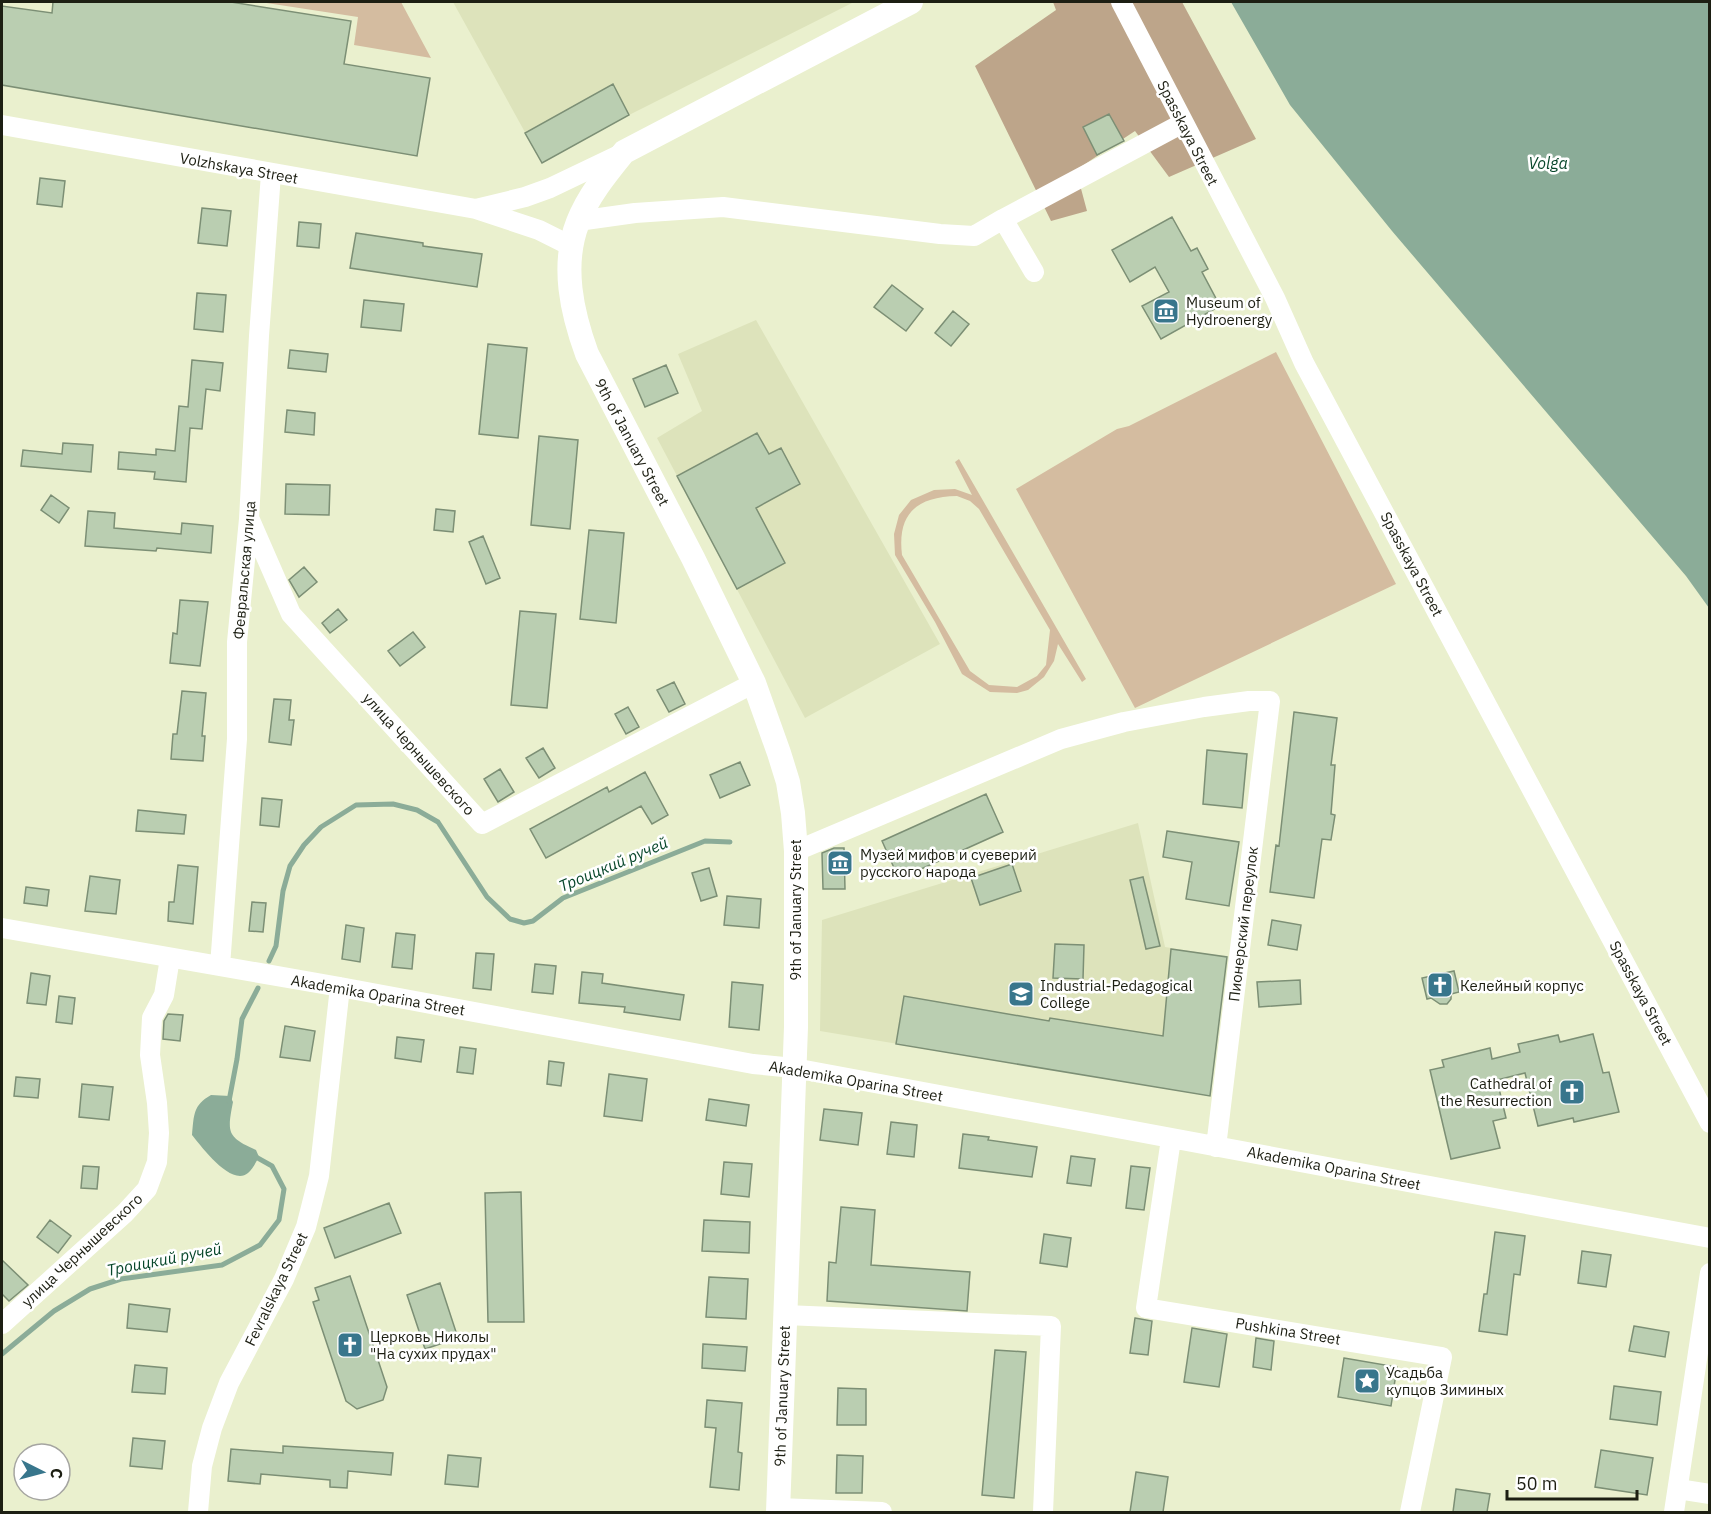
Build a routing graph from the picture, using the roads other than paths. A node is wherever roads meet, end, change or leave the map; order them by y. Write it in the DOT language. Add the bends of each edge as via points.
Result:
graph roads {
  1 [pos="911,2"];
  2 [pos="1121,2"];
  3 [pos="1183,123"];
  4 [pos="2,125"];
  5 [pos="624,152"];
  6 [pos="271,174"];
  7 [pos="476,209"];
  8 [pos="1003,219"];
  9 [pos="578,221"];
  10 [pos="571,246"];
  11 [pos="1034,272"];
  12 [pos="249,519"];
  13 [pos="754,683"];
  14 [pos="796,851"];
  15 [pos="2,928"];
  16 [pos="170,958"];
  17 [pos="220,966"];
  18 [pos="340,987"];
  19 [pos="794,1068"];
  20 [pos="1710,1123"];
  21 [pos="1172,1139"];
  22 [pos="1216,1147"];
  23 [pos="1710,1238"];
  24 [pos="1710,1273"];
  25 [pos="785,1315"];
  26 [pos="2,1324"];
  27 [pos="1678,1489"];
  28 [pos="1710,1494"];
  29 [pos="778,1510"];
  30 [pos="198,1512"];
  31 [pos="882,1512"];
  32 [pos="1043,1512"];
  33 [pos="1410,1512"];
  34 [pos="1674,1512"];
  1 -- 5 [label="main road"];
  2 -- 3 [label="street, Spasskaya Street"];
  3 -- 8 [label="street"];
  3 -- 20 [label="street, Spasskaya Street" via="1275,298 1304,363"];
  4 -- 6 [label="street, Volzhskaya Street"];
  5 -- 7 [label="street" via="550,188"];
  5 -- 9 [label="main road, 9th of January Street"];
  6 -- 7 [label="street, Volzhskaya Street"];
  6 -- 12 [label="street, Февральская улица"];
  7 -- 10 [label="street, Volzhskaya Street" via="531,227"];
  8 -- 9 [label="street" via="974,236 723,207"];
  8 -- 11 [label="street"];
  9 -- 10 [label="main road, 9th of January Street"];
  10 -- 13 [label="main road, 9th of January Street" via="569,279 575,320 587,354"];
  12 -- 13 [label="street, улица Чернышевского" via="291,614 482,824"];
  12 -- 17 [label="street, Февральская улица" via="237,642 237,739"];
  13 -- 14 [label="main road, 9th of January Street" via="788,782"];
  14 -- 19 [label="main road, 9th of January Street"];
  14 -- 22 [label="street, Пионерский переулок" via="1061,739 1204,707 1270,701"];
  15 -- 16 [label="street, Akademika Oparina Street"];
  16 -- 17 [label="street, Akademika Oparina Street"];
  16 -- 26 [label="street, улица Чернышевского" via="164,994 152,1018 150,1055 159,1133 157,1162 147,1189"];
  17 -- 18 [label="street, Akademika Oparina Street"];
  18 -- 19 [label="street, Akademika Oparina Street" via="753,1064"];
  18 -- 30 [label="street, Fevralskaya Street" via="319,1176 306,1227 216,1416 202,1466"];
  19 -- 21 [label="street, Akademika Oparina Street"];
  19 -- 25 [label="main road, 9th of January Street"];
  21 -- 22 [label="street, Akademika Oparina Street"];
  21 -- 33 [label="street, Pushkina Street" via="1146,1308 1442,1357"];
  22 -- 23 [label="street, Akademika Oparina Street"];
  24 -- 27 [label="street"];
  25 -- 29 [label="main road, 9th of January Street"];
  25 -- 32 [label="street" via="1051,1326"];
  27 -- 28 [label="street"];
  27 -- 34 [label="street"];
  29 -- 31 [label="street"];
}
